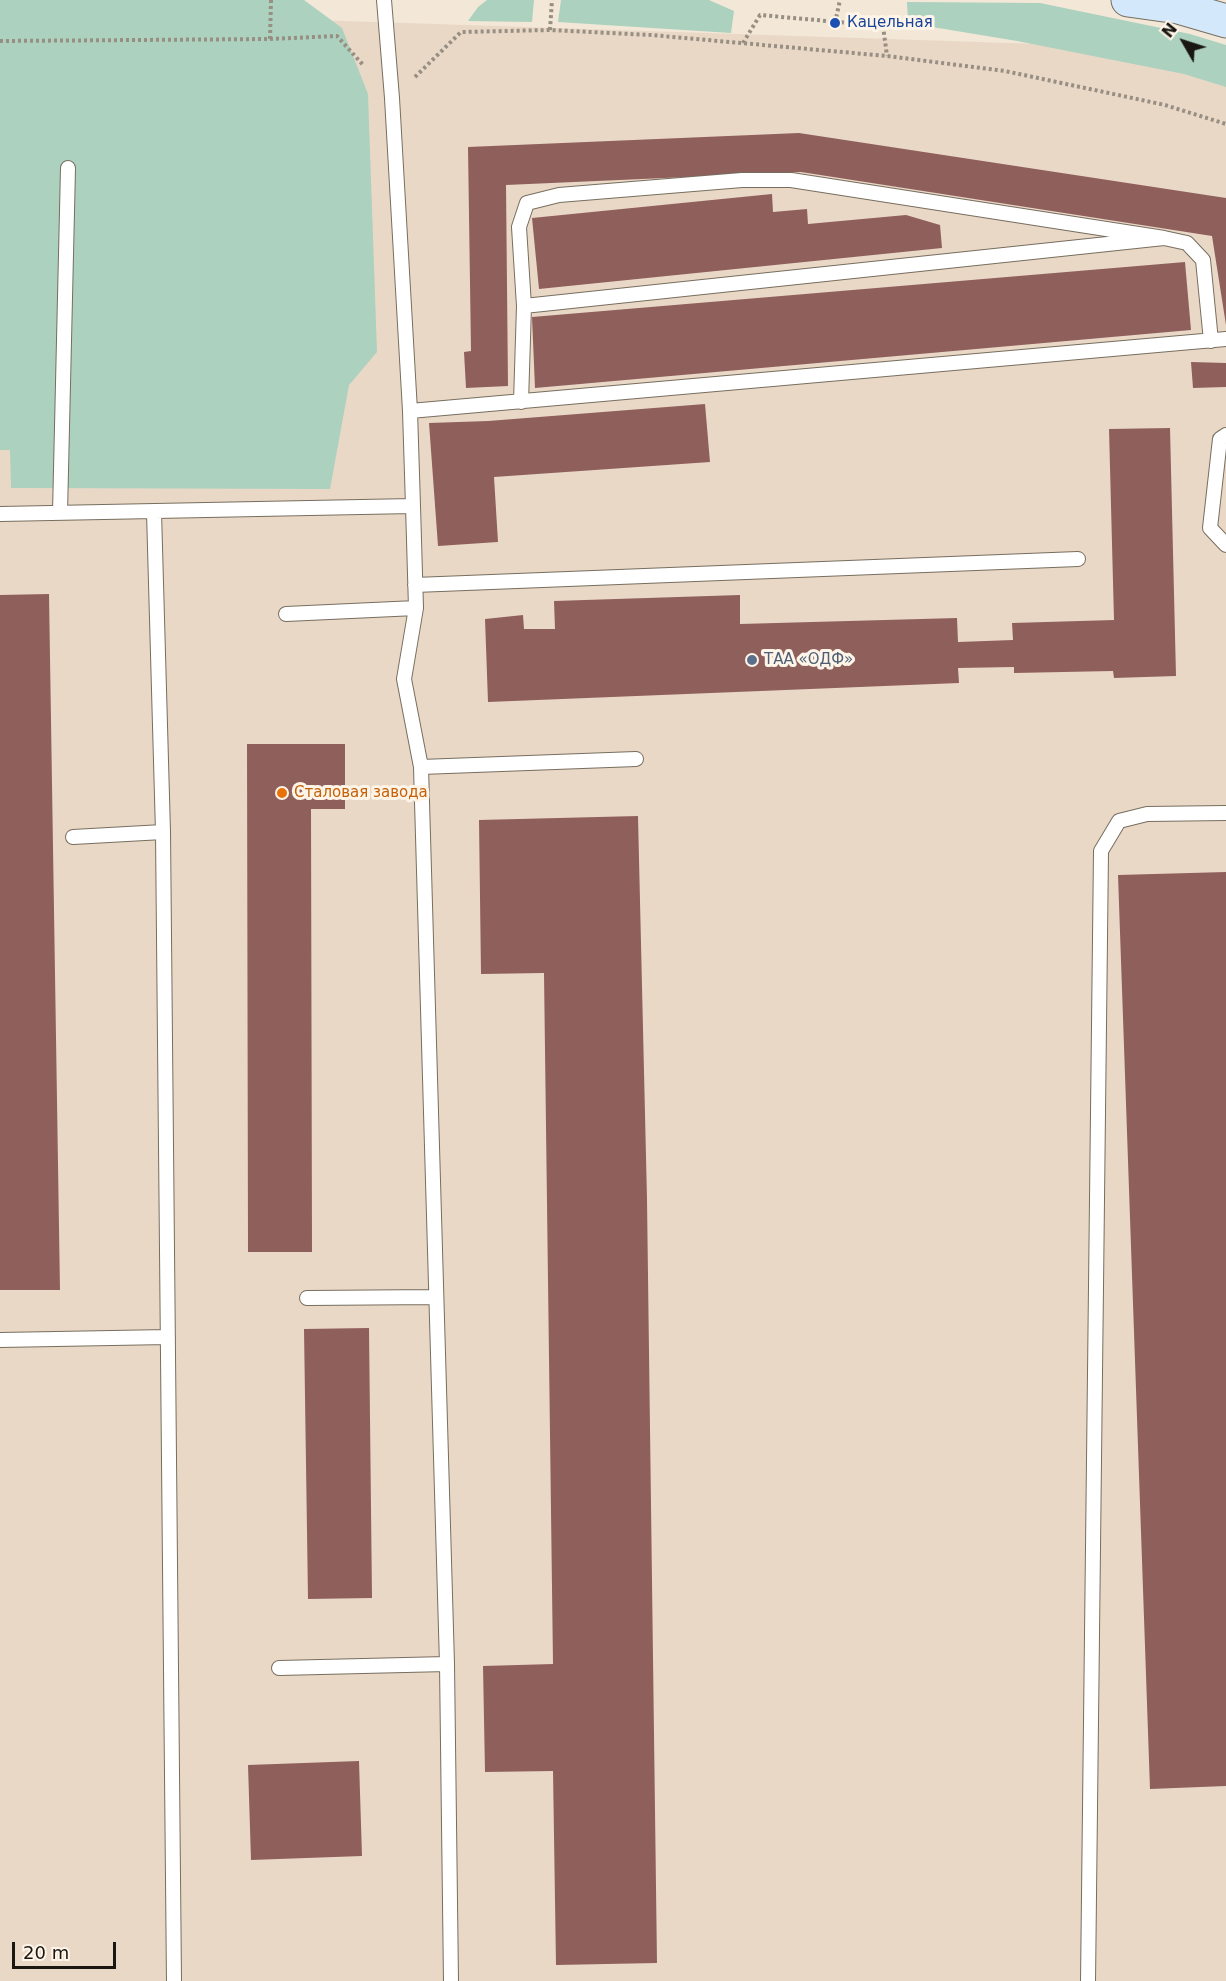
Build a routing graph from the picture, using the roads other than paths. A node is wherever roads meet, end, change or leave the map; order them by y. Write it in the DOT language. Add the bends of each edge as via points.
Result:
graph roads {
  1 [pos="384,0"];
  2 [pos="1128,0"];
  3 [pos="1226,21"];
  4 [pos="68,168"];
  5 [pos="1164,238"];
  6 [pos="524,306"];
  7 [pos="1226,339"];
  8 [pos="1211,341"];
  9 [pos="521,402"];
  10 [pos="410,411"];
  11 [pos="1226,435"];
  12 [pos="413,506"];
  13 [pos="154,512"];
  14 [pos="60,513"];
  15 [pos="0,514"];
  16 [pos="1226,545"];
  17 [pos="1078,559"];
  18 [pos="415,585"];
  19 [pos="416,608"];
  20 [pos="286,614"];
  21 [pos="636,759"];
  22 [pos="421,767"];
  23 [pos="1226,813"];
  24 [pos="163,832"];
  25 [pos="73,837"];
  26 [pos="436,1297"];
  27 [pos="307,1298"];
  28 [pos="168,1337"];
  29 [pos="0,1340"];
  30 [pos="447,1664"];
  31 [pos="279,1668"];
  32 [pos="174,1981"];
  33 [pos="451,1981"];
  34 [pos="1088,1981"];
  1 -- 10 [label="lane"];
  2 -- 3 [label="main road" via="1178,7"];
  4 -- 14 [label="lane"];
  5 -- 6 [label="lane"];
  5 -- 6 [label="lane" via="791,180 742,180 559,195 527,203 519,227"];
  5 -- 8 [label="lane" via="1187,243 1203,260"];
  6 -- 9 [label="lane"];
  7 -- 8 [label="lane"];
  8 -- 9 [label="lane"];
  9 -- 10 [label="lane"];
  10 -- 12 [label="lane"];
  11 -- 16 [label="lane" via="1220,439 1209,528"];
  12 -- 13 [label="lane"];
  12 -- 18 [label="lane"];
  13 -- 14 [label="lane"];
  13 -- 24 [label="lane"];
  14 -- 15 [label="lane"];
  17 -- 18 [label="lane"];
  18 -- 19 [label="lane"];
  19 -- 20 [label="lane"];
  19 -- 22 [label="lane" via="404,679"];
  21 -- 22 [label="lane"];
  22 -- 26 [label="lane"];
  23 -- 34 [label="lane" via="1147,814 1119,821 1101,851"];
  24 -- 25 [label="lane"];
  24 -- 28 [label="lane"];
  26 -- 27 [label="lane"];
  26 -- 30 [label="lane"];
  28 -- 29 [label="lane"];
  28 -- 32 [label="lane"];
  30 -- 31 [label="lane"];
  30 -- 33 [label="lane"];
}
